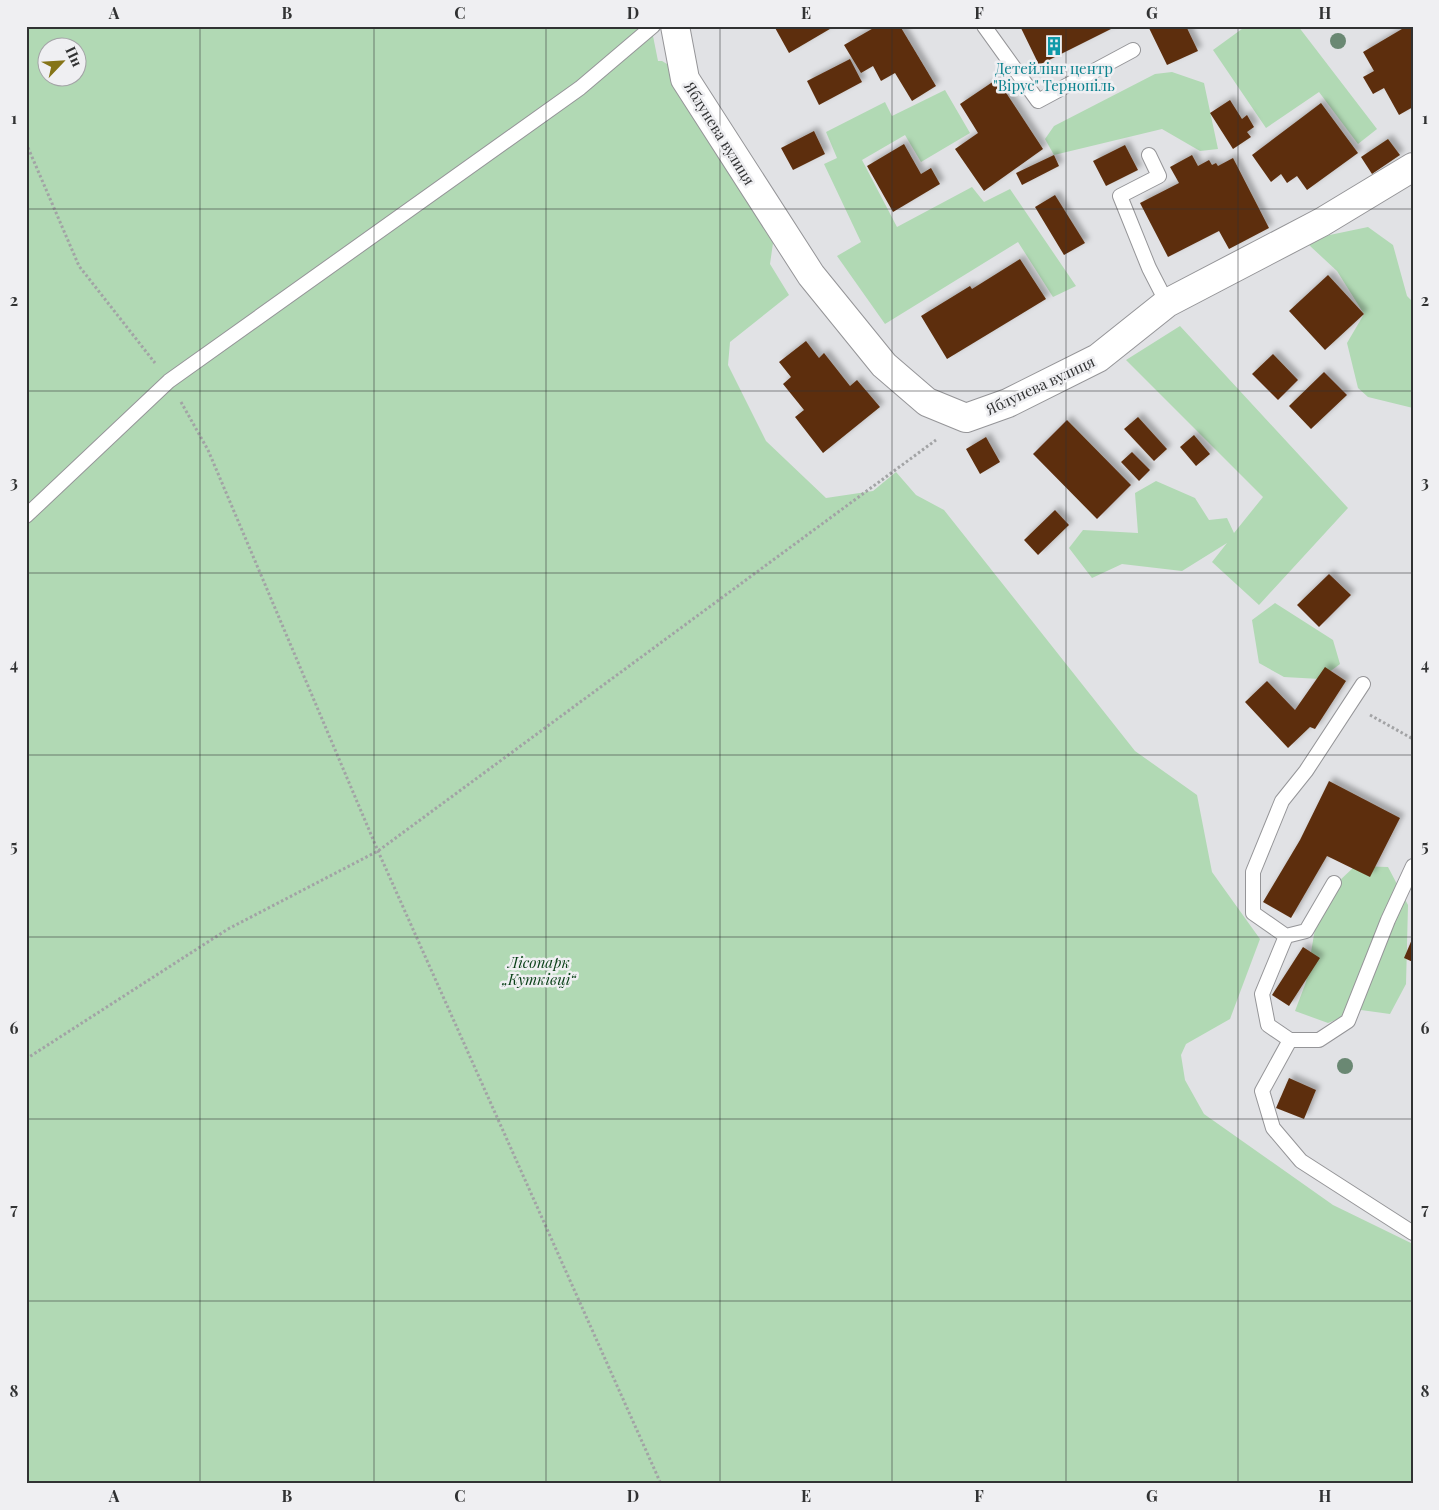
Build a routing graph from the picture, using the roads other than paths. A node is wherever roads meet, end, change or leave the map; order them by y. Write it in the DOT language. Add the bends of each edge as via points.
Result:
graph roads {
  1 [pos="653,26"];
  2 [pos="675,26"];
  3 [pos="984,26"];
  4 [pos="1133,50"];
  5 [pos="1149,155"];
  6 [pos="1413,167"];
  7 [pos="1167,303"];
  8 [pos="26,516"];
  9 [pos="1363,684"];
  10 [pos="1413,866"];
  11 [pos="1334,883"];
  12 [pos="1286,936"];
  13 [pos="1290,1040"];
  14 [pos="1413,1233"];
  1 -- 8 [label="lane" via="580,88 169,381"];
  2 -- 7 [label="street, Яблунева вулиця" via="685,79 811,275 884,365 927,402 966,418 1008,403 1098,358"];
  3 -- 4 [label="lane" via="1038,101"];
  5 -- 7 [label="lane" via="1159,176 1120,196"];
  6 -- 7 [label="street, Яблунева вулиця" via="1322,222"];
  9 -- 12 [label="lane" via="1306,771 1282,801 1253,872 1253,913"];
  10 -- 13 [label="lane" via="1348,1021 1319,1040"];
  11 -- 12 [label="lane" via="1306,931"];
  12 -- 13 [label="lane" via="1262,994 1268,1025"];
  13 -- 14 [label="lane" via="1262,1091 1273,1128 1301,1161"];
}
